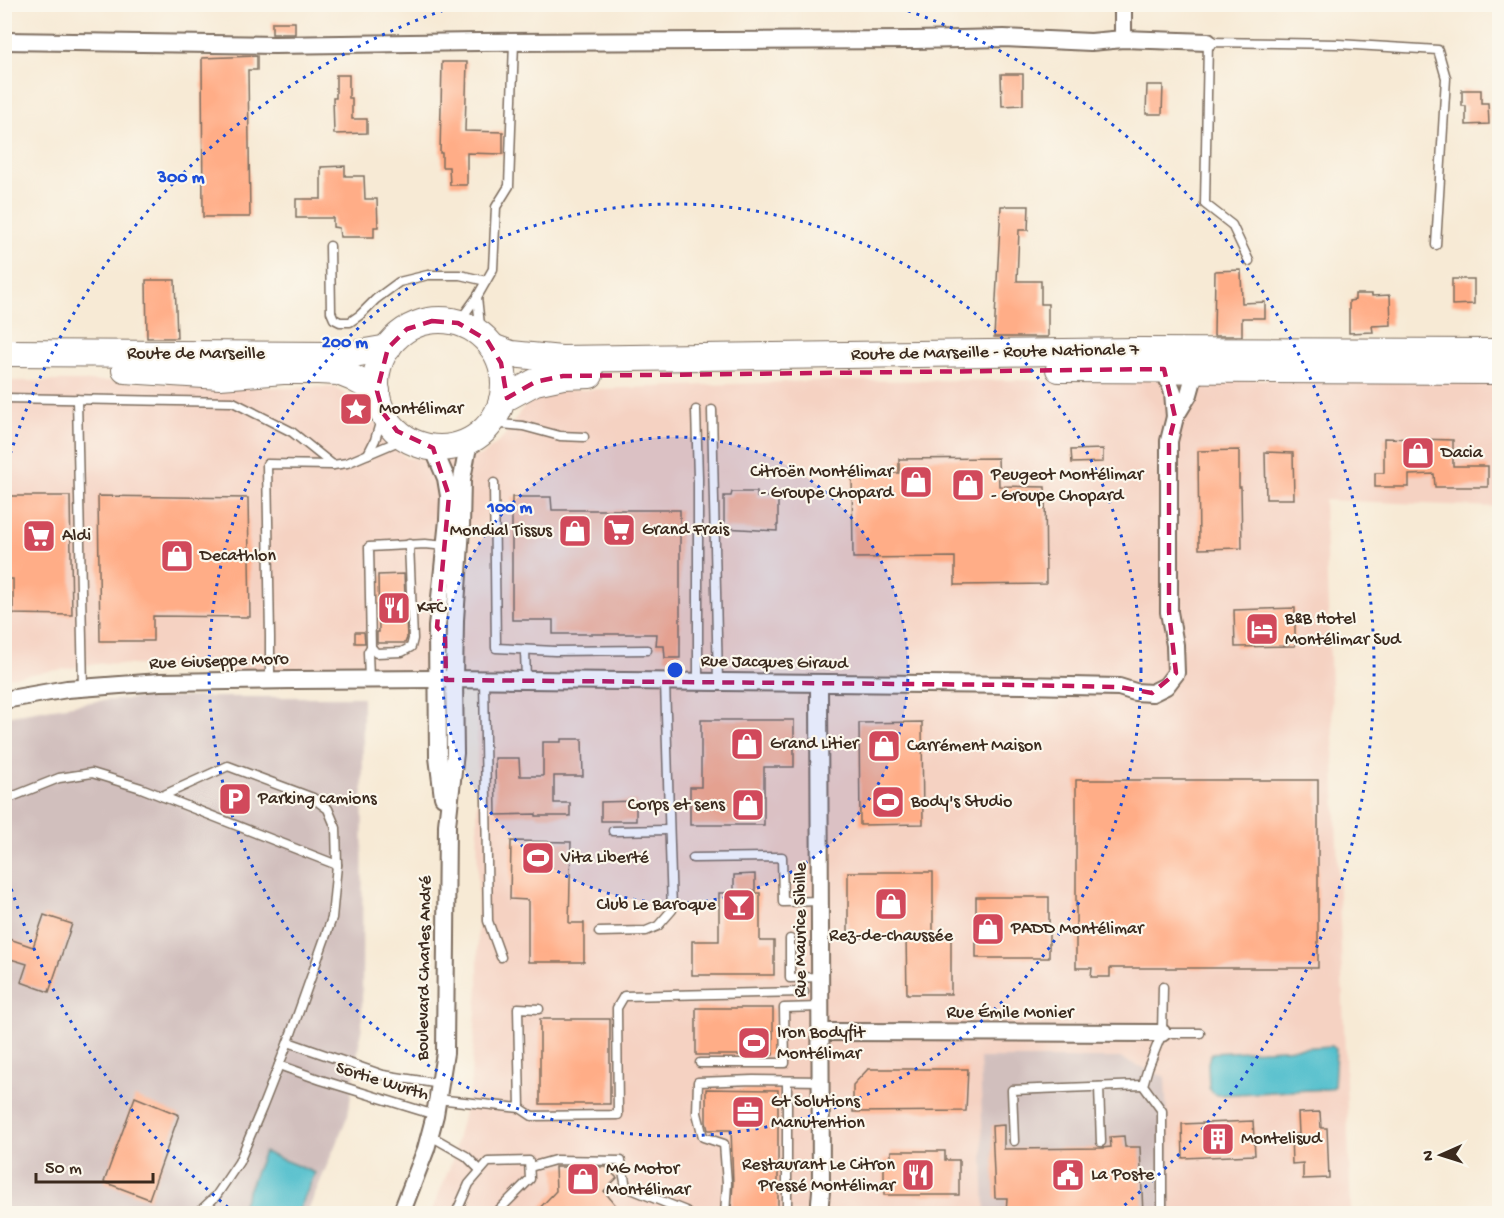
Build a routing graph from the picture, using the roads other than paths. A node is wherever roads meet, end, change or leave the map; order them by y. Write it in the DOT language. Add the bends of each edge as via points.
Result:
graph roads {
  1 [pos="1123,4"];
  2 [pos="1123,39"];
  3 [pos="4,41"];
  4 [pos="514,42"];
  5 [pos="1208,42"];
  6 [pos="1436,245"];
  7 [pos="330,246"];
  8 [pos="1249,261"];
  9 [pos="486,281"];
  10 [pos="477,297"];
  11 [pos="458,323"];
  12 [pos="487,341"];
  13 [pos="388,348"];
  14 [pos="1500,352"];
  15 [pos="4,353"];
  16 [pos="4,366"];
  17 [pos="1164,369"];
  18 [pos="1196,369"];
  19 [pos="1500,371"];
  20 [pos="4,398"];
  21 [pos="77,399"];
  22 [pos="502,400"];
  23 [pos="380,402"];
  24 [pos="696,410"];
  25 [pos="712,410"];
  26 [pos="1175,417"];
  27 [pos="491,423"];
  28 [pos="584,437"];
  29 [pos="406,438"];
  30 [pos="469,441"];
  31 [pos="433,448"];
  32 [pos="368,454"];
  33 [pos="333,465"];
  34 [pos="494,483"];
  35 [pos="409,544"];
  36 [pos="446,546"];
  37 [pos="371,646"];
  38 [pos="525,650"];
  39 [pos="647,650"];
  40 [pos="369,679"];
  41 [pos="270,680"];
  42 [pos="445,680"];
  43 [pos="484,680"];
  44 [pos="526,680"];
  45 [pos="665,682"];
  46 [pos="698,682"];
  47 [pos="718,682"];
  48 [pos="819,683"];
  49 [pos="83,688"];
  50 [pos="4,700"];
  51 [pos="162,796"];
  52 [pos="4,800"];
  53 [pos="447,825"];
  54 [pos="669,830"];
  55 [pos="613,831"];
  56 [pos="693,858"];
  57 [pos="337,865"];
  58 [pos="820,902"];
  59 [pos="599,932"];
  60 [pos="790,939"];
  61 [pos="501,957"];
  62 [pos="820,977"];
  63 [pos="1163,987"];
  64 [pos="804,992"];
  65 [pos="820,1007"];
  66 [pos="539,1009"];
  67 [pos="821,1032"];
  68 [pos="1162,1033"];
  69 [pos="1200,1033"];
  70 [pos="288,1042"];
  71 [pos="700,1063"];
  72 [pos="279,1065"];
  73 [pos="787,1081"];
  74 [pos="820,1081"];
  75 [pos="1143,1085"];
  76 [pos="1099,1087"];
  77 [pos="438,1099"];
  78 [pos="520,1108"];
  79 [pos="429,1134"];
  80 [pos="1014,1141"];
  81 [pos="1101,1142"];
  82 [pos="530,1167"];
  83 [pos="480,1170"];
  84 [pos="197,1214"];
  85 [pos="401,1214"];
  86 [pos="457,1214"];
  87 [pos="495,1214"];
  88 [pos="685,1214"];
  89 [pos="724,1214"];
  90 [pos="787,1214"];
  91 [pos="819,1214"];
  92 [pos="1162,1214"];
  1 -- 2 [label="street"];
  2 -- 4 [label="street"];
  2 -- 5 [label="street"];
  3 -- 4 [label="street" via="274,45"];
  4 -- 9 [label="lane" via="509,186 496,207 493,269"];
  5 -- 6 [label="lane" via="1438,50 1446,78"];
  5 -- 8 [label="lane" via="1205,204 1232,225"];
  7 -- 9 [label="lane" via="331,312 340,322 360,315 399,282 428,275 460,275"];
  9 -- 10 [label="lane"];
  10 -- 11 [label="lane"];
  10 -- 12 [label="lane"];
  11 -- 12 [label="main road"];
  11 -- 13 [label="main road" via="445,320 419,324 396,338"];
  12 -- 14 [label="main road, Route de Marseille - Route Nationale 7" via="511,354 561,359 1136,351"];
  12 -- 22 [label="main road" via="501,363"];
  13 -- 15 [label="main road, Route de Marseille" via="333,355"];
  13 -- 23 [label="main road" via="377,376"];
  16 -- 23 [label="main road, Route de Marseille" via="220,376 338,372 353,378"];
  17 -- 18 [label="main road, Route de Marseille - Route Nationale 7"];
  17 -- 22 [label="main road, Route de Marseille - Route Nationale 7" via="563,376 535,382"];
  17 -- 26 [label="street" via="1173,392"];
  18 -- 19 [label="main road, Route de Marseille - Route Nationale 7"];
  18 -- 26 [label="street" via="1189,394"];
  20 -- 21 [label="lane"];
  21 -- 33 [label="lane" via="233,402 291,432"];
  21 -- 49 [label="lane"];
  22 -- 27 [label="main road"];
  23 -- 29 [label="main road" via="389,423"];
  23 -- 32 [label="lane" via="375,440"];
  24 -- 46 [label="lane"];
  25 -- 47 [label="lane"];
  26 -- 48 [label="street, Rue Jacques Giraud" via="1169,441 1169,612 1176,673 1166,686 1152,693 1119,687"];
  27 -- 28 [label="lane"];
  27 -- 30 [label="main road"];
  29 -- 31 [label="main road"];
  29 -- 32 [label="lane"];
  30 -- 31 [label="main road"];
  30 -- 42 [label="street, Boulevard Charles André" via="462,479 455,620"];
  31 -- 36 [label="street, Boulevard Charles André" via="446,478"];
  32 -- 33 [label="lane"];
  33 -- 41 [label="lane" via="267,464"];
  34 -- 38 [label="lane" via="496,648"];
  35 -- 36 [label="lane"];
  35 -- 37 [label="lane" via="369,547"];
  35 -- 37 [label="lane" via="411,647 402,652 376,652"];
  36 -- 42 [label="street, Boulevard Charles André" via="437,627"];
  37 -- 40 [label="lane"];
  38 -- 39 [label="lane"];
  38 -- 44 [label="lane"];
  40 -- 41 [label="street, Rue Giuseppe Moro"];
  40 -- 42 [label="street, Rue Giuseppe Moro"];
  41 -- 49 [label="street, Rue Giuseppe Moro"];
  42 -- 43 [label="street, Rue Jacques Giraud"];
  42 -- 53 [label="street, Boulevard Charles André" via="438,757"];
  42 -- 53 [label="street, Boulevard Charles André" via="455,753"];
  43 -- 44 [label="street, Rue Jacques Giraud"];
  43 -- 61 [label="lane" via="488,921"];
  44 -- 45 [label="street, Rue Jacques Giraud"];
  45 -- 46 [label="street, Rue Jacques Giraud"];
  45 -- 54 [label="lane"];
  46 -- 47 [label="street, Rue Jacques Giraud"];
  47 -- 48 [label="street, Rue Jacques Giraud"];
  48 -- 58 [label="street, Rue Maurice Sibille"];
  49 -- 50 [label="street, Rue Giuseppe Moro"];
  51 -- 52 [label="lane" via="92,773 59,778"];
  51 -- 57 [label="lane"];
  51 -- 57 [label="lane" via="228,766 313,798 328,809 336,828"];
  53 -- 77 [label="street, Boulevard Charles André" via="445,1053"];
  54 -- 55 [label="lane"];
  54 -- 59 [label="lane" via="672,910 658,926 646,932"];
  56 -- 58 [label="lane" via="782,857 783,902"];
  57 -- 70 [label="lane" via="332,918"];
  58 -- 62 [label="street, Rue Maurice Sibille"];
  60 -- 62 [label="lane" via="790,978"];
  62 -- 65 [label="street, Rue Maurice Sibille"];
  63 -- 68 [label="lane"];
  64 -- 78 [label="lane" via="624,996 617,1008 618,1115 532,1116"];
  65 -- 67 [label="street, Rue Maurice Sibille"];
  65 -- 71 [label="lane" via="784,1008 785,1063"];
  66 -- 78 [label="lane" via="518,1008"];
  67 -- 68 [label="street, Rue Émile Monier"];
  67 -- 74 [label="street, Rue Maurice Sibille"];
  68 -- 69 [label="lane, Rue Émile Monier"];
  68 -- 75 [label="lane"];
  70 -- 72 [label="lane"];
  70 -- 77 [label="lane"];
  72 -- 77 [label="lane, Sortie Wurth" via="321,1080"];
  72 -- 84 [label="lane" via="239,1162 216,1196"];
  73 -- 74 [label="lane"];
  73 -- 89 [label="lane" via="698,1082 697,1113 703,1137 724,1144"];
  73 -- 90 [label="lane"];
  74 -- 91 [label="street, Rue Maurice Sibille"];
  75 -- 76 [label="lane"];
  75 -- 92 [label="lane" via="1162,1111"];
  76 -- 80 [label="lane" via="1012,1090"];
  76 -- 81 [label="lane"];
  77 -- 78 [label="lane"];
  77 -- 79 [label="street, Boulevard Charles André"];
  79 -- 83 [label="lane" via="466,1156"];
  79 -- 85 [label="street, Boulevard Charles André"];
  82 -- 83 [label="lane" via="529,1161 488,1162"];
  82 -- 87 [label="lane" via="530,1179"];
  82 -- 88 [label="lane" via="555,1160 621,1161 626,1187 686,1211"];
  83 -- 86 [label="lane" via="469,1184"];
}
